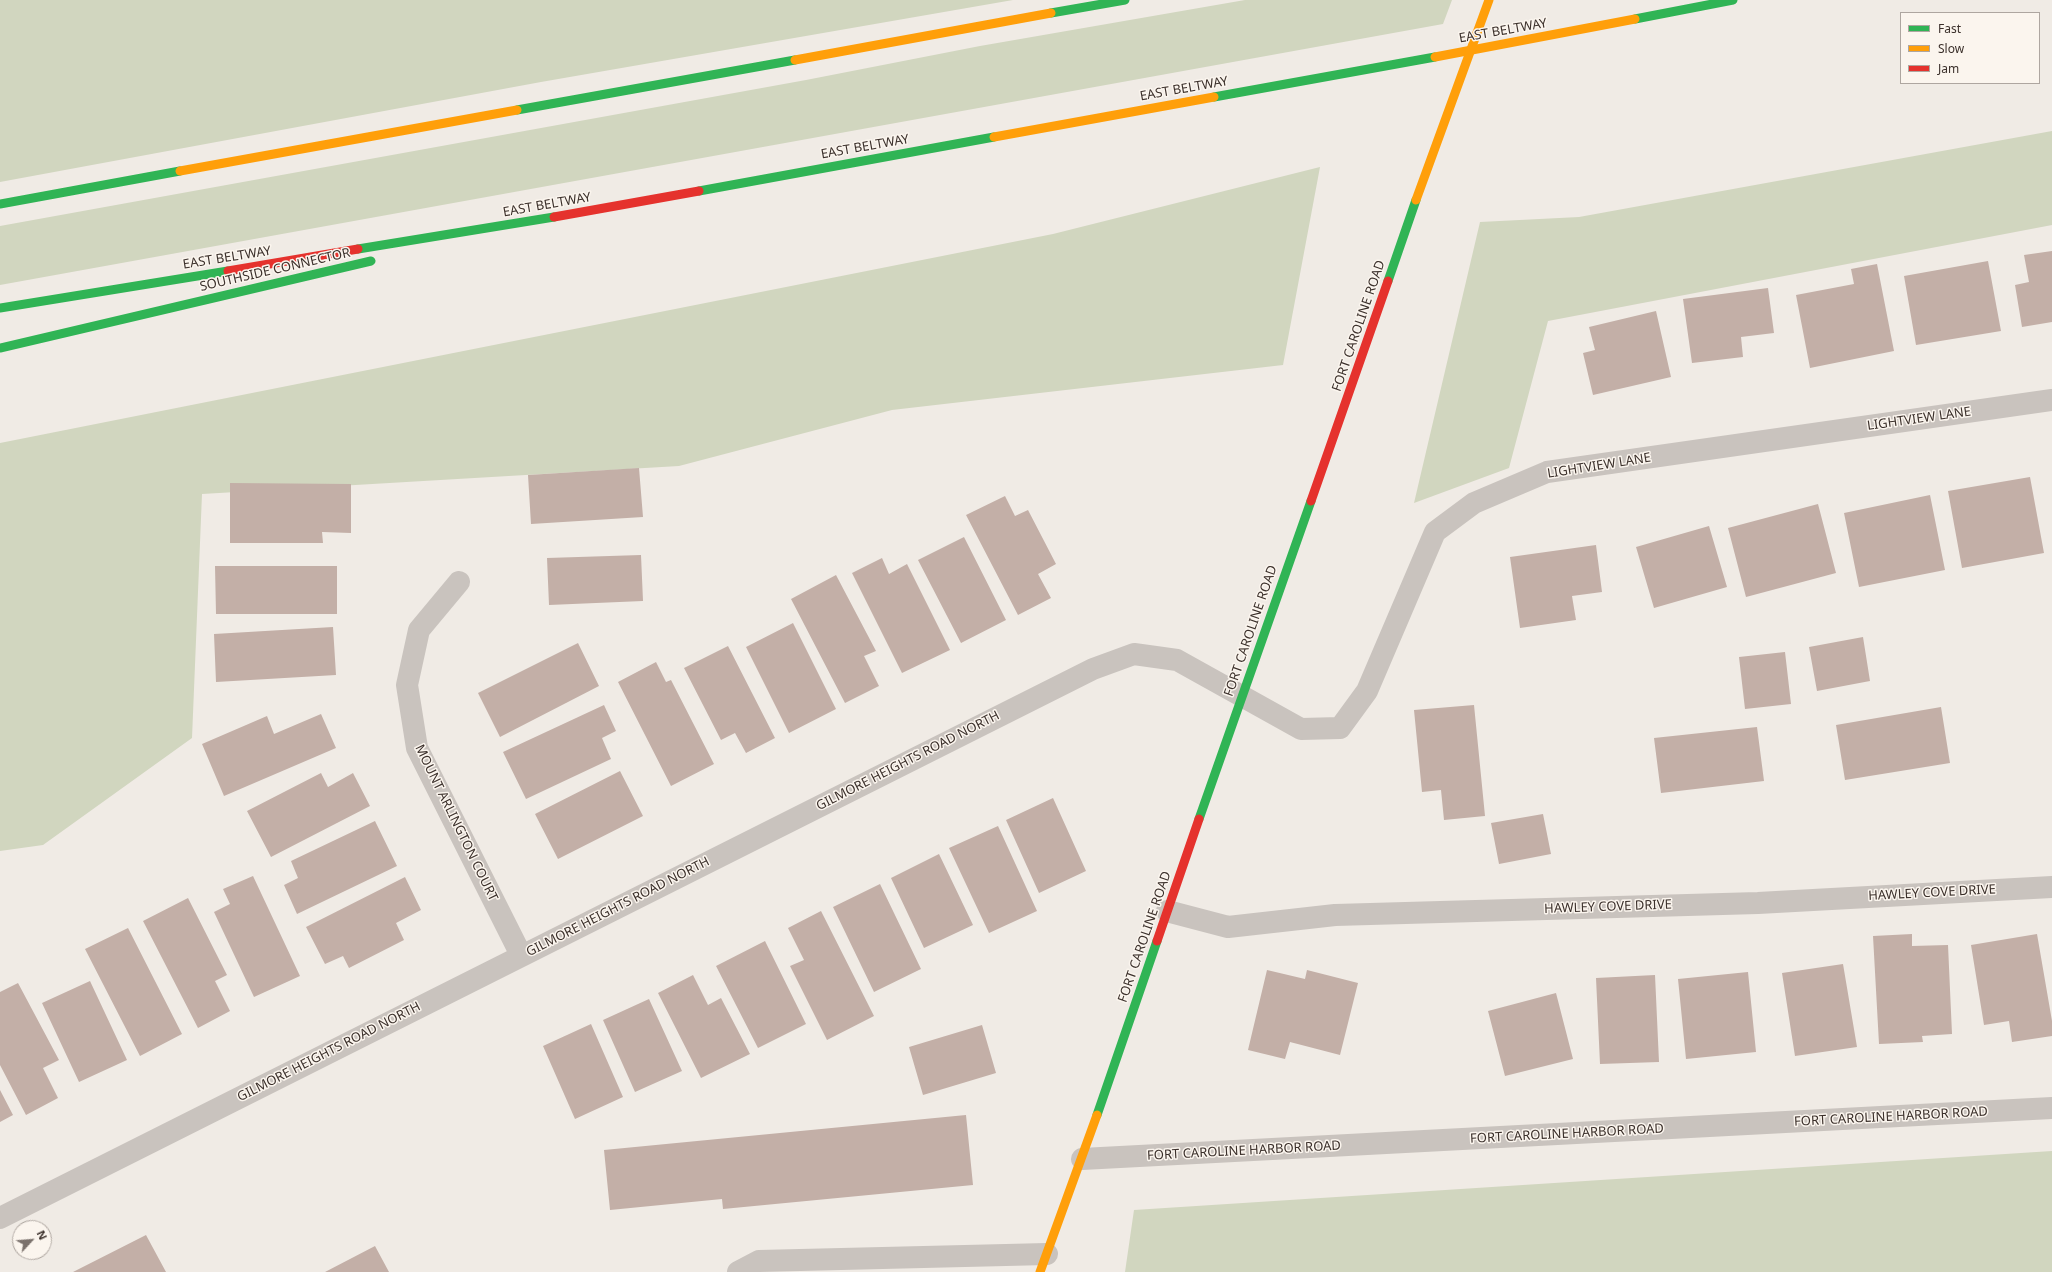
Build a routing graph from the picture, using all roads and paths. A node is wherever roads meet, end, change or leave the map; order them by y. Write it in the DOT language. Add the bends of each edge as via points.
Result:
graph roads {
  1 [pos="1125,0"];
  2 [pos="1489,0"];
  3 [pos="1733,0"];
  4 [pos="0,204"];
  5 [pos="555,217"];
  6 [pos="423,248"];
  7 [pos="377,259"];
  8 [pos="0,308"];
  9 [pos="0,348"];
  10 [pos="2052,400"];
  11 [pos="460,582"];
  12 [pos="1242,696"];
  13 [pos="2052,887"];
  14 [pos="1167,911"];
  15 [pos="521,955"];
  16 [pos="2052,1108"];
  17 [pos="1082,1159"];
  18 [pos="0,1218"];
  19 [pos="1043,1263"];
  20 [pos="738,1272"];
  1 -- 4 [label="main road"];
  2 -- 12 [label="main road, FORT CAROLINE ROAD, bridge"];
  3 -- 5 [label="main road, EAST BELTWAY"];
  5 -- 6 [label="main road"];
  5 -- 8 [label="main road, EAST BELTWAY"];
  7 -- 9 [label="main road, SOUTHSIDE CONNECTOR"];
  10 -- 12 [label="street, LIGHTVIEW LANE" via="1547,472 1474,504 1435,532 1367,691 1340,728 1301,728"];
  11 -- 15 [label="street, MOUNT ARLINGTON COURT" via="419,630 407,685 417,748"];
  12 -- 14 [label="main road, FORT CAROLINE ROAD"];
  12 -- 15 [label="street, GILMORE HEIGHTS ROAD NORTH" via="1177,660 1134,654 1093,669"];
  13 -- 14 [label="street, HAWLEY COVE DRIVE" via="1758,903 1335,915 1228,927"];
  14 -- 17 [label="main road, FORT CAROLINE ROAD"];
  15 -- 18 [label="street, GILMORE HEIGHTS ROAD NORTH"];
  16 -- 17 [label="street, FORT CAROLINE HARBOR ROAD"];
  17 -- 19 [label="main road, FORT CAROLINE ROAD"];
  19 -- 20 [label="street" via="759,1261"];
}
